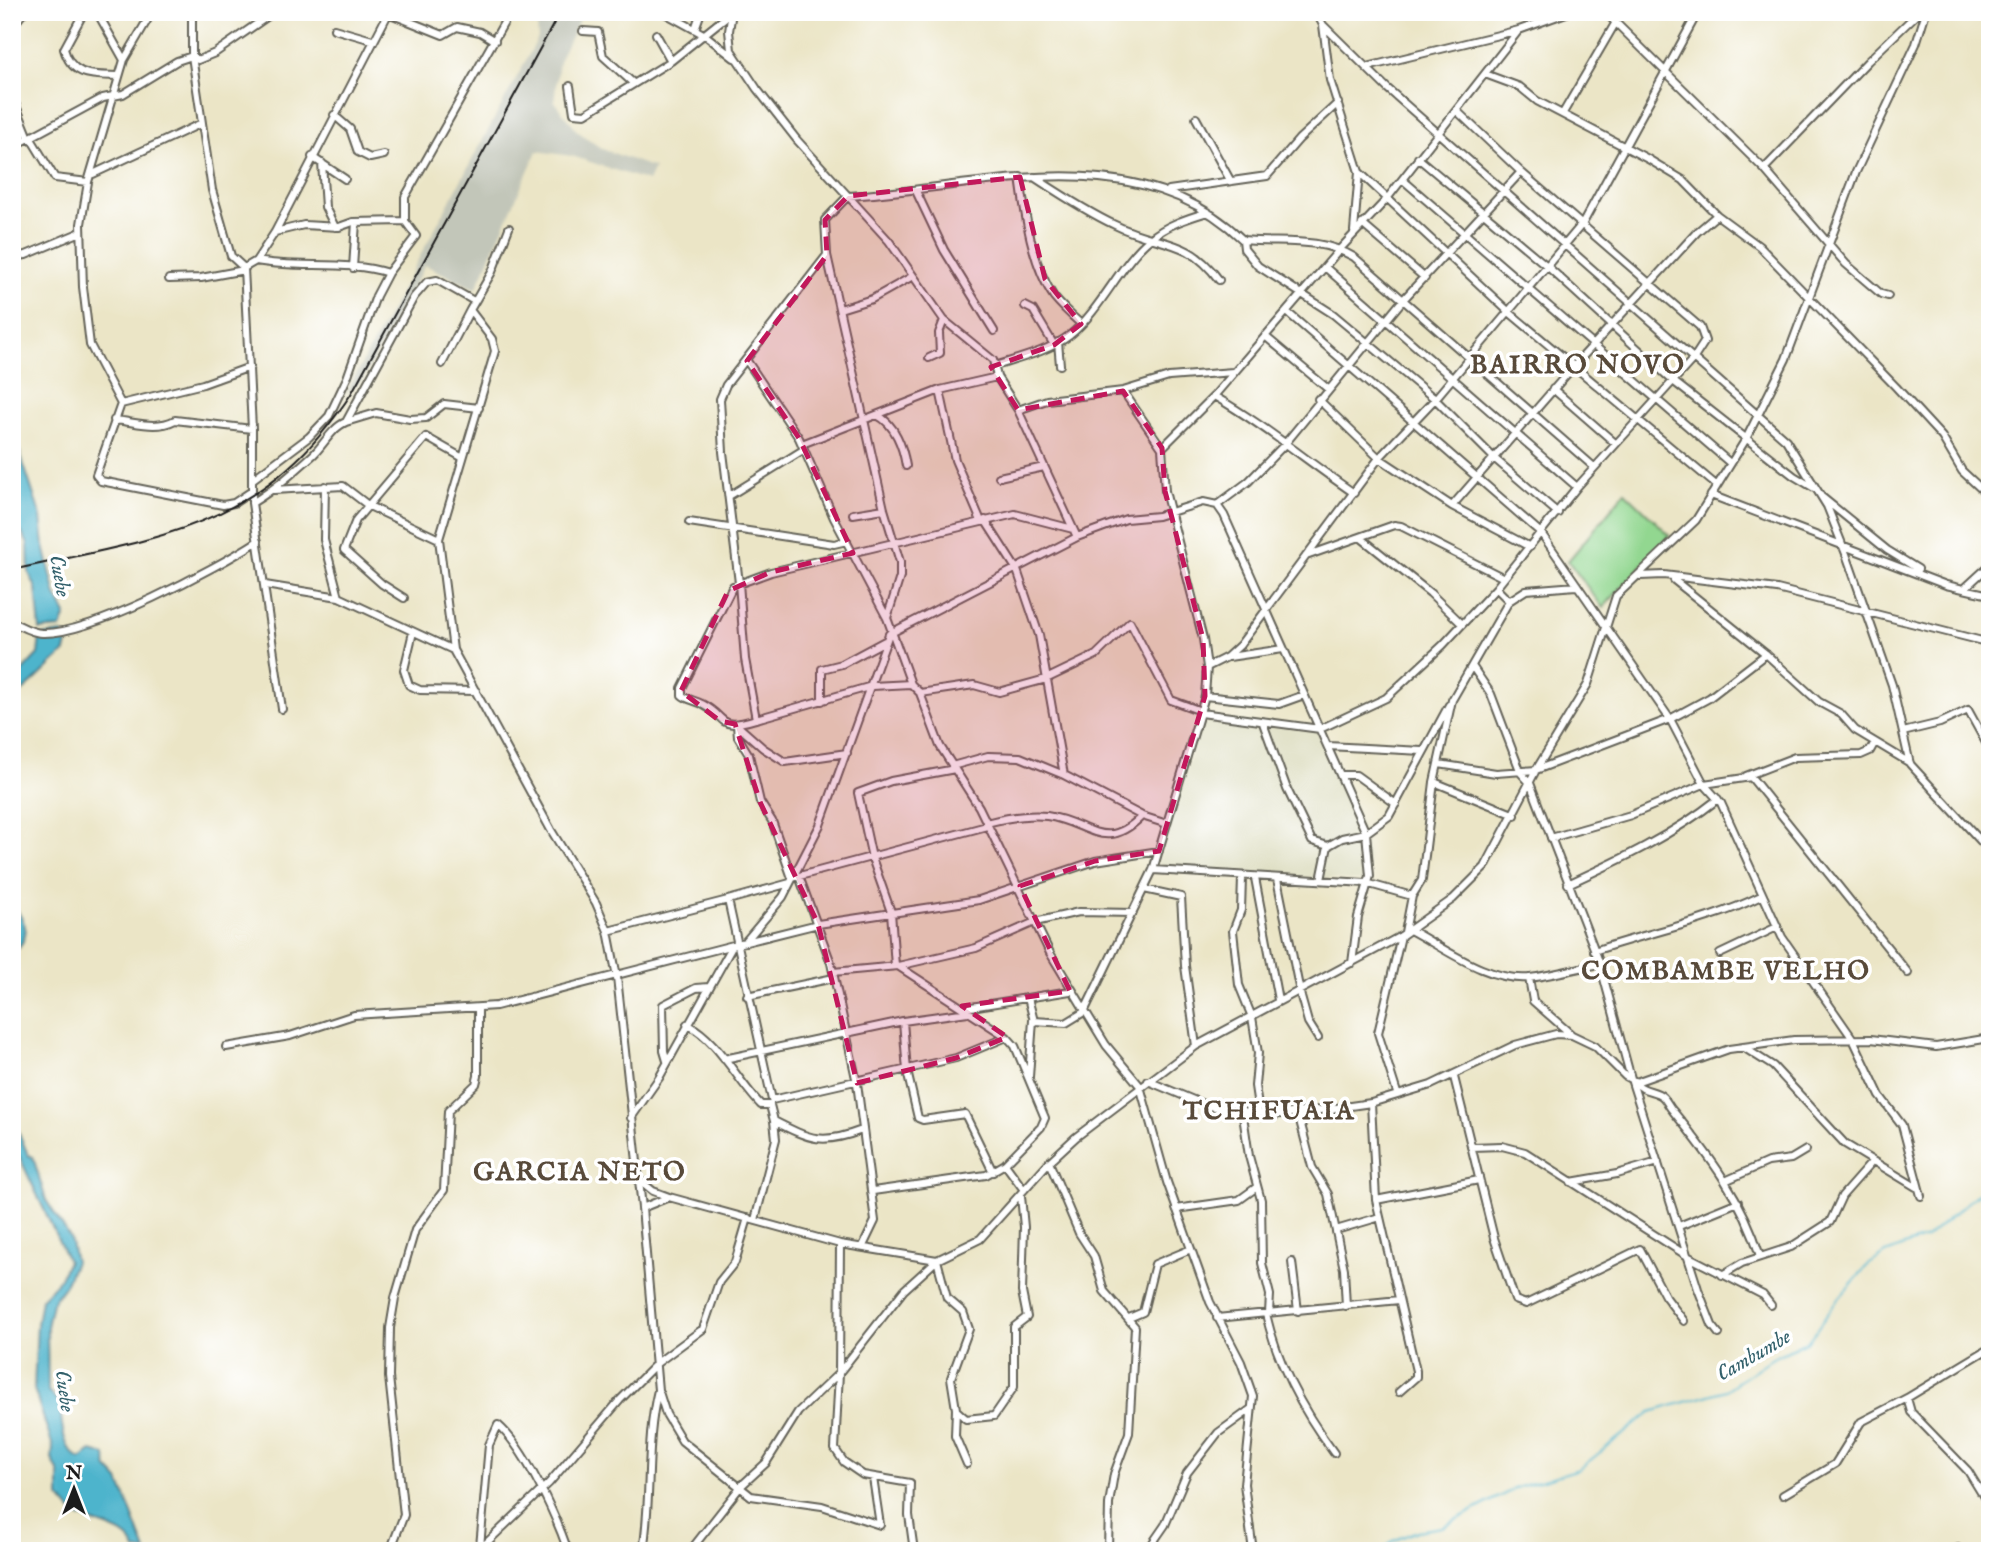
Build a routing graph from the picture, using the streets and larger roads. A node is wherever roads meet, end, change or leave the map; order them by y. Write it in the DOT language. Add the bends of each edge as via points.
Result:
graph roads {
  1 [pos="24,12"];
  2 [pos="83,12"];
  3 [pos="97,12"];
  4 [pos="152,12"];
  5 [pos="260,12"];
  6 [pos="274,12"];
  7 [pos="510,12"];
  8 [pos="624,12"];
  9 [pos="633,12"];
  10 [pos="663,12"];
  11 [pos="701,12"];
  12 [pos="732,12"];
  13 [pos="1316,12"];
  14 [pos="1569,12"];
  15 [pos="1605,12"];
  16 [pos="1698,12"];
  17 [pos="1919,12"];
  18 [pos="1926,12"];
  19 [pos="191,13"];
  20 [pos="388,13"];
  21 [pos="264,19"];
  22 [pos="1616,22"];
  23 [pos="1323,26"];
  24 [pos="12,27"];
  25 [pos="334,29"];
  26 [pos="695,29"];
  27 [pos="1518,30"];
  28 [pos="583,31"];
  29 [pos="656,34"];
  30 [pos="705,35"];
  31 [pos="372,40"];
  32 [pos="495,41"];
  33 [pos="192,56"];
  34 [pos="735,59"];
  35 [pos="124,60"];
  36 [pos="671,61"];
  37 [pos="1367,67"];
  38 [pos="1485,74"];
  39 [pos="1665,74"];
  40 [pos="118,76"];
  41 [pos="633,83"];
  42 [pos="570,86"];
  43 [pos="113,95"];
  44 [pos="12,96"];
  45 [pos="1338,103"];
  46 [pos="1458,112"];
  47 [pos="1563,113"];
  48 [pos="334,116"];
  49 [pos="1196,118"];
  50 [pos="202,123"];
  51 [pos="1438,132"];
  52 [pos="31,137"];
  53 [pos="12,147"];
  54 [pos="1624,147"];
  55 [pos="384,155"];
  56 [pos="312,157"];
  57 [pos="1418,158"];
  58 [pos="322,163"];
  59 [pos="1763,169"];
  60 [pos="1359,172"];
  61 [pos="1521,172"];
  62 [pos="93,174"];
  63 [pos="1033,176"];
  64 [pos="1020,177"];
  65 [pos="345,179"];
  66 [pos="1230,180"];
  67 [pos="1403,180"];
  68 [pos="88,183"];
  69 [pos="1168,190"];
  70 [pos="916,191"];
  71 [pos="1503,191"];
  72 [pos="848,197"];
  73 [pos="1386,201"];
  74 [pos="1208,212"];
  75 [pos="1483,214"];
  76 [pos="1717,215"];
  77 [pos="405,221"];
  78 [pos="356,222"];
  79 [pos="1583,223"];
  80 [pos="1362,224"];
  81 [pos="335,227"];
  82 [pos="509,228"];
  83 [pos="81,232"];
  84 [pos="275,232"];
  85 [pos="1354,233"];
  86 [pos="1465,235"];
  87 [pos="1148,239"];
  88 [pos="1242,240"];
  89 [pos="1829,242"];
  90 [pos="1566,244"];
  91 [pos="1340,249"];
  92 [pos="827,255"];
  93 [pos="12,257"];
  94 [pos="1446,257"];
  95 [pos="256,261"];
  96 [pos="1547,266"];
  97 [pos="353,268"];
  98 [pos="1326,268"];
  99 [pos="244,269"];
  100 [pos="388,272"];
  101 [pos="913,276"];
  102 [pos="1425,278"];
  103 [pos="169,279"];
  104 [pos="1219,280"];
  105 [pos="1650,284"];
  106 [pos="1528,289"];
  107 [pos="1303,292"];
  108 [pos="1888,296"];
  109 [pos="1810,299"];
  110 [pos="1402,301"];
  111 [pos="474,302"];
  112 [pos="1632,304"];
  113 [pos="1025,306"];
  114 [pos="840,309"];
  115 [pos="470,310"];
  116 [pos="1287,312"];
  117 [pos="1509,312"];
  118 [pos="944,320"];
  119 [pos="1385,322"];
  120 [pos="1081,324"];
  121 [pos="1612,324"];
  122 [pos="994,331"];
  123 [pos="1265,336"];
  124 [pos="1056,344"];
  125 [pos="1367,344"];
  126 [pos="1593,345"];
  127 [pos="1470,357"];
  128 [pos="929,358"];
  129 [pos="1694,358"];
  130 [pos="747,361"];
  131 [pos="442,364"];
  132 [pos="1348,364"];
  133 [pos="1060,365"];
  134 [pos="995,366"];
  135 [pos="1574,366"];
  136 [pos="250,367"];
  137 [pos="1233,372"];
  138 [pos="997,377"];
  139 [pos="1452,379"];
  140 [pos="1673,381"];
  141 [pos="1328,389"];
  142 [pos="1553,389"];
  143 [pos="940,390"];
  144 [pos="1123,391"];
  145 [pos="1214,396"];
  146 [pos="1435,399"];
  147 [pos="1318,400"];
  148 [pos="1655,400"];
  149 [pos="121,404"];
  150 [pos="479,408"];
  151 [pos="1018,410"];
  152 [pos="1532,414"];
  153 [pos="1757,414"];
  154 [pos="877,415"];
  155 [pos="864,418"];
  156 [pos="114,420"];
  157 [pos="1636,420"];
  158 [pos="346,422"];
  159 [pos="1413,423"];
  160 [pos="252,429"];
  161 [pos="1515,435"];
  162 [pos="1746,439"];
  163 [pos="1615,443"];
  164 [pos="1284,444"];
  165 [pos="803,447"];
  166 [pos="1162,448"];
  167 [pos="463,458"];
  168 [pos="1379,458"];
  169 [pos="1495,459"];
  170 [pos="1730,463"];
  171 [pos="906,466"];
  172 [pos="1044,467"];
  173 [pos="1594,467"];
  174 [pos="999,478"];
  175 [pos="1477,478"];
  176 [pos="253,479"];
  177 [pos="1716,485"];
  178 [pos="324,486"];
  179 [pos="1577,487"];
  180 [pos="1814,488"];
  181 [pos="252,491"];
  182 [pos="274,491"];
  183 [pos="1354,493"];
  184 [pos="1711,495"];
  185 [pos="729,496"];
  186 [pos="1822,497"];
  187 [pos="1990,497"];
  188 [pos="252,503"];
  189 [pos="370,504"];
  190 [pos="1217,505"];
  191 [pos="1452,506"];
  192 [pos="884,509"];
  193 [pos="1171,511"];
  194 [pos="1558,513"];
  195 [pos="853,514"];
  196 [pos="983,520"];
  197 [pos="689,522"];
  198 [pos="733,528"];
  199 [pos="1073,529"];
  200 [pos="1541,533"];
  201 [pos="1077,537"];
  202 [pos="1360,537"];
  203 [pos="439,539"];
  204 [pos="258,541"];
  205 [pos="846,541"];
  206 [pos="894,542"];
  207 [pos="1840,544"];
  208 [pos="1530,547"];
  209 [pos="852,553"];
  210 [pos="1306,556"];
  211 [pos="1648,564"];
  212 [pos="1990,565"];
  213 [pos="1017,570"];
  214 [pos="1664,575"];
  215 [pos="1640,576"];
  216 [pos="1928,576"];
  217 [pos="1504,578"];
  218 [pos="1672,578"];
  219 [pos="740,583"];
  220 [pos="265,584"];
  221 [pos="1576,586"];
  222 [pos="1496,588"];
  223 [pos="1965,588"];
  224 [pos="1990,595"];
  225 [pos="339,597"];
  226 [pos="404,598"];
  227 [pos="1509,601"];
  228 [pos="1267,607"];
  229 [pos="1864,612"];
  230 [pos="887,618"];
  231 [pos="12,622"];
  232 [pos="1461,623"];
  233 [pos="1604,626"];
  234 [pos="413,632"];
  235 [pos="892,632"];
  236 [pos="885,641"];
  237 [pos="1990,643"];
  238 [pos="1283,649"];
  239 [pos="453,650"];
  240 [pos="1766,654"];
  241 [pos="1227,657"];
  242 [pos="1472,666"];
  243 [pos="1207,667"];
  244 [pos="1046,679"];
  245 [pos="911,684"];
  246 [pos="872,686"];
  247 [pos="475,691"];
  248 [pos="920,693"];
  249 [pos="1304,695"];
  250 [pos="1205,696"];
  251 [pos="1452,700"];
  252 [pos="822,701"];
  253 [pos="282,709"];
  254 [pos="1201,712"];
  255 [pos="756,719"];
  256 [pos="1670,719"];
  257 [pos="1263,723"];
  258 [pos="737,725"];
  259 [pos="1320,729"];
  260 [pos="1903,732"];
  261 [pos="1875,742"];
  262 [pos="1328,746"];
  263 [pos="1990,750"];
  264 [pos="1423,751"];
  265 [pos="847,753"];
  266 [pos="1439,764"];
  267 [pos="1910,764"];
  268 [pos="953,768"];
  269 [pos="1536,770"];
  270 [pos="1521,773"];
  271 [pos="1064,775"];
  272 [pos="1342,775"];
  273 [pos="1744,777"];
  274 [pos="1434,782"];
  275 [pos="1530,783"];
  276 [pos="1704,784"];
  277 [pos="1718,799"];
  278 [pos="1396,804"];
  279 [pos="1515,815"];
  280 [pos="1142,816"];
  281 [pos="987,824"];
  282 [pos="1167,824"];
  283 [pos="1366,832"];
  284 [pos="1551,838"];
  285 [pos="1328,846"];
  286 [pos="1159,851"];
  287 [pos="1990,851"];
  288 [pos="872,858"];
  289 [pos="1153,870"];
  290 [pos="1242,878"];
  291 [pos="1255,878"];
  292 [pos="794,879"];
  293 [pos="1277,879"];
  294 [pos="1321,880"];
  295 [pos="1366,883"];
  296 [pos="1568,884"];
  297 [pos="1020,887"];
  298 [pos="1144,889"];
  299 [pos="1412,896"];
  300 [pos="1761,896"];
  301 [pos="728,900"];
  302 [pos="891,912"];
  303 [pos="1133,913"];
  304 [pos="1035,922"];
  305 [pos="818,924"];
  306 [pos="1777,927"];
  307 [pos="608,931"];
  308 [pos="1405,933"];
  309 [pos="745,942"];
  310 [pos="734,946"];
  311 [pos="1594,951"];
  312 [pos="1720,954"];
  313 [pos="1352,963"];
  314 [pos="1600,964"];
  315 [pos="897,966"];
  316 [pos="1908,973"];
  317 [pos="834,975"];
  318 [pos="617,977"];
  319 [pos="1529,978"];
  320 [pos="709,987"];
  321 [pos="1300,989"];
  322 [pos="1070,991"];
  323 [pos="747,996"];
  324 [pos="1028,998"];
  325 [pos="1278,1000"];
  326 [pos="478,1009"];
  327 [pos="966,1010"];
  328 [pos="1084,1012"];
  329 [pos="1252,1017"];
  330 [pos="1033,1020"];
  331 [pos="903,1021"];
  332 [pos="687,1024"];
  333 [pos="844,1033"];
  334 [pos="1572,1035"];
  335 [pos="1007,1037"];
  336 [pos="1318,1038"];
  337 [pos="1990,1038"];
  338 [pos="1853,1039"];
  339 [pos="1196,1046"];
  340 [pos="1741,1046"];
  341 [pos="226,1048"];
  342 [pos="760,1051"];
  343 [pos="724,1059"];
  344 [pos="667,1061"];
  345 [pos="907,1071"];
  346 [pos="1454,1077"];
  347 [pos="1029,1079"];
  348 [pos="1148,1081"];
  349 [pos="1634,1082"];
  350 [pos="857,1083"];
  351 [pos="1140,1086"];
  352 [pos="1397,1093"];
  353 [pos="771,1103"];
  354 [pos="1371,1103"];
  355 [pos="1241,1109"];
  356 [pos="1259,1113"];
  357 [pos="1298,1113"];
  358 [pos="631,1118"];
  359 [pos="774,1121"];
  360 [pos="862,1130"];
  361 [pos="1471,1147"];
  362 [pos="1806,1150"];
  363 [pos="1049,1162"];
  364 [pos="1658,1162"];
  365 [pos="1872,1162"];
  366 [pos="1005,1164"];
  367 [pos="993,1172"];
  368 [pos="638,1179"];
  369 [pos="1479,1180"];
  370 [pos="1725,1181"];
  371 [pos="1571,1182"];
  372 [pos="1257,1187"];
  373 [pos="1916,1187"];
  374 [pos="873,1191"];
  375 [pos="1022,1193"];
  376 [pos="1921,1196"];
  377 [pos="669,1197"];
  378 [pos="1376,1200"];
  379 [pos="1738,1202"];
  380 [pos="642,1208"];
  381 [pos="1176,1209"];
  382 [pos="1380,1217"];
  383 [pos="752,1219"];
  384 [pos="1679,1226"];
  385 [pos="1336,1230"];
  386 [pos="839,1244"];
  387 [pos="863,1246"];
  388 [pos="1191,1249"];
  389 [pos="1760,1256"];
  390 [pos="1689,1257"];
  391 [pos="937,1260"];
  392 [pos="1292,1262"];
  393 [pos="1722,1275"];
  394 [pos="1399,1300"];
  395 [pos="1771,1305"];
  396 [pos="1346,1306"];
  397 [pos="1298,1311"];
  398 [pos="1267,1313"];
  399 [pos="1129,1318"];
  400 [pos="1217,1318"];
  401 [pos="1684,1321"];
  402 [pos="1719,1334"];
  403 [pos="1990,1348"];
  404 [pos="657,1363"];
  405 [pos="839,1373"];
  406 [pos="659,1390"];
  407 [pos="1399,1392"];
  408 [pos="1908,1398"];
  409 [pos="1251,1408"];
  410 [pos="956,1409"];
  411 [pos="1335,1453"];
  412 [pos="967,1464"];
  413 [pos="873,1478"];
  414 [pos="741,1486"];
  415 [pos="540,1492"];
  416 [pos="1783,1495"];
  417 [pos="1990,1507"];
  418 [pos="479,1549"];
  419 [pos="390,1551"];
  420 [pos="568,1551"];
  421 [pos="643,1551"];
  422 [pos="690,1551"];
  423 [pos="914,1551"];
  424 [pos="1108,1551"];
  425 [pos="1147,1551"];
  426 [pos="1253,1551"];
  1 -- 24 [label="street"];
  2 -- 40 [label="street" via="64,50 67,59 84,74"];
  3 -- 35 [label="street"];
  4 -- 35 [label="street"];
  5 -- 21 [label="street"];
  6 -- 21 [label="street"];
  7 -- 32 [label="street"];
  8 -- 9 [label="street"];
  10 -- 26 [label="street"];
  11 -- 26 [label="street"];
  12 -- 30 [label="street"];
  12 -- 34 [label="street" via="729,41"];
  13 -- 23 [label="street"];
  14 -- 27 [label="street"];
  15 -- 22 [label="street"];
  16 -- 39 [label="street"];
  17 -- 59 [label="street"];
  18 -- 89 [label="street"];
  19 -- 33 [label="street"];
  20 -- 31 [label="street"];
  20 -- 32 [label="street" via="443,35 457,27"];
  21 -- 33 [label="street" via="215,53 198,60"];
  22 -- 39 [label="street"];
  22 -- 47 [label="street"];
  23 -- 37 [label="street"];
  23 -- 45 [label="street" via="1326,62"];
  25 -- 31 [label="street"];
  26 -- 30 [label="street"];
  27 -- 37 [label="street"];
  27 -- 38 [label="street"];
  28 -- 41 [label="street" via="598,32 603,56"];
  29 -- 36 [label="street"];
  30 -- 34 [label="street"];
  30 -- 36 [label="street"];
  31 -- 48 [label="street"];
  32 -- 77 [label="street" via="405,197"];
  33 -- 43 [label="street" via="123,94"];
  33 -- 50 [label="street"];
  34 -- 72 [label="street"];
  35 -- 40 [label="street"];
  36 -- 41 [label="street"];
  37 -- 51 [label="street"];
  38 -- 46 [label="street"];
  38 -- 47 [label="street" via="1520,87"];
  39 -- 54 [label="street"];
  39 -- 59 [label="street"];
  40 -- 43 [label="street"];
  41 -- 42 [label="street" via="582,115 574,113"];
  43 -- 52 [label="street"];
  43 -- 62 [label="street"];
  44 -- 52 [label="street"];
  45 -- 60 [label="street"];
  45 -- 66 [label="street" via="1267,176"];
  46 -- 51 [label="street"];
  46 -- 61 [label="street"];
  47 -- 54 [label="street"];
  48 -- 55 [label="street" via="350,129 358,152 370,158"];
  48 -- 56 [label="street"];
  49 -- 66 [label="street"];
  50 -- 62 [label="street"];
  50 -- 99 [label="street" via="216,210 230,256"];
  51 -- 57 [label="street"];
  51 -- 71 [label="street"];
  52 -- 53 [label="street"];
  52 -- 68 [label="street" via="55,178"];
  54 -- 76 [label="street" via="1683,180"];
  54 -- 79 [label="street"];
  56 -- 58 [label="street"];
  56 -- 84 [label="street"];
  57 -- 67 [label="street"];
  57 -- 75 [label="street"];
  58 -- 65 [label="street"];
  58 -- 81 [label="street" via="324,207"];
  59 -- 89 [label="street"];
  60 -- 73 [label="street"];
  60 -- 85 [label="street"];
  61 -- 71 [label="street"];
  61 -- 79 [label="street"];
  62 -- 68 [label="street"];
  63 -- 64 [label="street"];
  63 -- 69 [label="street" via="1085,177"];
  63 -- 87 [label="street" via="1115,225"];
  64 -- 70 [label="street"];
  64 -- 120 [label="street" via="1045,279 1054,296"];
  66 -- 69 [label="street"];
  67 -- 73 [label="street"];
  67 -- 86 [label="street"];
  68 -- 83 [label="street"];
  69 -- 74 [label="street"];
  70 -- 72 [label="street"];
  70 -- 122 [label="street" via="944,250"];
  71 -- 75 [label="street"];
  71 -- 90 [label="street"];
  72 -- 92 [label="street" via="825,220"];
  72 -- 101 [label="street" via="889,241"];
  73 -- 80 [label="street"];
  73 -- 94 [label="street"];
  74 -- 87 [label="street"];
  74 -- 88 [label="street"];
  75 -- 86 [label="street"];
  75 -- 96 [label="street"];
  76 -- 105 [label="street"];
  76 -- 109 [label="street" via="1759,246"];
  77 -- 78 [label="street"];
  77 -- 100 [label="street" via="416,238"];
  78 -- 81 [label="street"];
  78 -- 97 [label="street"];
  79 -- 90 [label="street"];
  79 -- 105 [label="street"];
  80 -- 85 [label="street"];
  80 -- 102 [label="street"];
  81 -- 84 [label="street" via="304,225"];
  82 -- 111 [label="street"];
  83 -- 93 [label="street"];
  83 -- 149 [label="street" via="90,345"];
  84 -- 95 [label="street"];
  85 -- 91 [label="street"];
  86 -- 94 [label="street"];
  86 -- 106 [label="street"];
  87 -- 104 [label="street" via="1189,249"];
  87 -- 120 [label="street"];
  88 -- 91 [label="street" via="1285,239"];
  88 -- 107 [label="street" via="1258,266"];
  89 -- 108 [label="street" via="1846,264"];
  89 -- 109 [label="street"];
  90 -- 96 [label="street"];
  90 -- 112 [label="street"];
  91 -- 98 [label="street"];
  91 -- 110 [label="street"];
  92 -- 114 [label="street"];
  92 -- 130 [label="street"];
  94 -- 102 [label="street"];
  94 -- 117 [label="street"];
  95 -- 97 [label="street"];
  95 -- 99 [label="street"];
  96 -- 106 [label="street"];
  96 -- 121 [label="street"];
  97 -- 100 [label="street"];
  98 -- 107 [label="street"];
  98 -- 119 [label="street"];
  99 -- 103 [label="street"];
  99 -- 136 [label="street"];
  100 -- 176 [label="street" via="329,416"];
  101 -- 114 [label="street" via="872,299"];
  101 -- 118 [label="street"];
  102 -- 110 [label="street"];
  105 -- 112 [label="street"];
  105 -- 129 [label="street" via="1705,333"];
  106 -- 117 [label="street"];
  106 -- 126 [label="street"];
  107 -- 116 [label="street"];
  107 -- 125 [label="street"];
  109 -- 153 [label="street"];
  109 -- 187 [label="street" via="1917,410 1962,471"];
  110 -- 119 [label="street"];
  110 -- 127 [label="street"];
  111 -- 115 [label="street"];
  111 -- 158 [label="street" via="437,281 427,282 414,297"];
  112 -- 121 [label="street"];
  112 -- 129 [label="street"];
  113 -- 124 [label="street" via="1033,310"];
  114 -- 155 [label="street"];
  115 -- 131 [label="street"];
  115 -- 150 [label="street" via="495,348"];
  116 -- 123 [label="street"];
  116 -- 132 [label="street"];
  117 -- 127 [label="street"];
  117 -- 135 [label="street"];
  118 -- 128 [label="street" via="940,353"];
  118 -- 134 [label="street" via="989,355"];
  119 -- 125 [label="street"];
  119 -- 139 [label="street"];
  120 -- 124 [label="street"];
  121 -- 126 [label="street"];
  121 -- 140 [label="street"];
  123 -- 137 [label="street"];
  123 -- 141 [label="street"];
  124 -- 133 [label="street"];
  124 -- 134 [label="street"];
  125 -- 132 [label="street"];
  125 -- 146 [label="street"];
  126 -- 135 [label="street"];
  126 -- 148 [label="street"];
  127 -- 139 [label="street"];
  127 -- 152 [label="street"];
  129 -- 140 [label="street"];
  129 -- 153 [label="street"];
  130 -- 165 [label="street"];
  130 -- 185 [label="street" via="720,399"];
  132 -- 141 [label="street"];
  132 -- 159 [label="street"];
  134 -- 138 [label="street"];
  135 -- 142 [label="street"];
  135 -- 157 [label="street"];
  136 -- 149 [label="street"];
  136 -- 160 [label="street"];
  137 -- 144 [label="street" via="1169,377"];
  137 -- 145 [label="street"];
  138 -- 143 [label="street"];
  138 -- 151 [label="street"];
  139 -- 146 [label="street"];
  139 -- 161 [label="street"];
  140 -- 148 [label="street"];
  140 -- 162 [label="street"];
  141 -- 147 [label="street"];
  142 -- 152 [label="street"];
  142 -- 163 [label="street"];
  143 -- 154 [label="street"];
  143 -- 196 [label="street" via="955,460"];
  144 -- 151 [label="street" via="1047,400"];
  144 -- 166 [label="street"];
  145 -- 164 [label="street"];
  145 -- 166 [label="street"];
  146 -- 159 [label="street"];
  146 -- 169 [label="street"];
  147 -- 164 [label="street"];
  147 -- 168 [label="street"];
  148 -- 157 [label="street"];
  148 -- 170 [label="street"];
  149 -- 156 [label="street"];
  150 -- 158 [label="street" via="444,404 426,418 376,413"];
  150 -- 167 [label="street"];
  151 -- 172 [label="street"];
  152 -- 161 [label="street"];
  152 -- 173 [label="street"];
  153 -- 162 [label="street"];
  153 -- 180 [label="street" via="1786,440"];
  154 -- 155 [label="street"];
  154 -- 171 [label="street" via="885,419 899,442"];
  155 -- 165 [label="street"];
  155 -- 192 [label="street"];
  156 -- 160 [label="street" via="164,427 175,421"];
  156 -- 181 [label="street" via="96,471 101,481 223,505"];
  157 -- 163 [label="street"];
  157 -- 177 [label="street"];
  158 -- 182 [label="street"];
  159 -- 168 [label="street"];
  159 -- 175 [label="street"];
  160 -- 176 [label="street"];
  161 -- 169 [label="street"];
  161 -- 179 [label="street"];
  162 -- 170 [label="street"];
  162 -- 180 [label="street"];
  163 -- 173 [label="street"];
  164 -- 183 [label="street"];
  164 -- 190 [label="street" via="1248,482"];
  165 -- 185 [label="street"];
  165 -- 205 [label="street"];
  166 -- 193 [label="street"];
  167 -- 189 [label="street" via="426,437"];
  167 -- 203 [label="street"];
  168 -- 183 [label="street"];
  168 -- 191 [label="street"];
  169 -- 175 [label="street"];
  169 -- 194 [label="street"];
  170 -- 177 [label="street"];
  172 -- 174 [label="street"];
  172 -- 199 [label="street"];
  173 -- 179 [label="street"];
  175 -- 191 [label="street"];
  175 -- 200 [label="street"];
  176 -- 181 [label="street"];
  177 -- 184 [label="street"];
  178 -- 182 [label="street"];
  178 -- 189 [label="street" via="343,486"];
  178 -- 225 [label="street" via="324,540"];
  179 -- 194 [label="street"];
  180 -- 186 [label="street"];
  181 -- 188 [label="street"];
  182 -- 188 [label="street"];
  183 -- 210 [label="street"];
  184 -- 207 [label="street"];
  184 -- 211 [label="street" via="1696,520"];
  185 -- 198 [label="street"];
  186 -- 207 [label="street"];
  186 -- 216 [label="street" via="1887,550"];
  188 -- 204 [label="street"];
  189 -- 203 [label="street"];
  189 -- 226 [label="street" via="356,520 344,550"];
  190 -- 193 [label="street" via="1203,502"];
  190 -- 228 [label="street"];
  191 -- 208 [label="street"];
  192 -- 195 [label="street"];
  192 -- 206 [label="street"];
  193 -- 201 [label="street" via="1116,522"];
  193 -- 243 [label="street"];
  194 -- 200 [label="street"];
  196 -- 199 [label="street" via="1015,514"];
  196 -- 206 [label="street"];
  196 -- 213 [label="street"];
  197 -- 198 [label="street"];
  198 -- 205 [label="street" via="834,544"];
  198 -- 219 [label="street"];
  199 -- 201 [label="street"];
  200 -- 208 [label="street"];
  200 -- 221 [label="street"];
  201 -- 213 [label="street"];
  202 -- 210 [label="street"];
  202 -- 217 [label="street" via="1401,526"];
  202 -- 232 [label="street"];
  203 -- 239 [label="street"];
  204 -- 220 [label="street"];
  204 -- 231 [label="street" via="183,583 64,632 39,634"];
  205 -- 209 [label="street"];
  206 -- 209 [label="street"];
  206 -- 230 [label="street" via="901,569"];
  207 -- 216 [label="street"];
  207 -- 229 [label="street"];
  208 -- 217 [label="street"];
  209 -- 219 [label="street"];
  209 -- 230 [label="street"];
  210 -- 228 [label="street"];
  211 -- 214 [label="street"];
  211 -- 215 [label="street"];
  212 -- 223 [label="street"];
  213 -- 235 [label="street"];
  213 -- 244 [label="street" via="1039,635"];
  214 -- 215 [label="street"];
  214 -- 218 [label="street"];
  215 -- 233 [label="street" via="1616,597"];
  216 -- 223 [label="street"];
  217 -- 222 [label="street"];
  218 -- 229 [label="street" via="1777,589"];
  218 -- 240 [label="street"];
  219 -- 255 [label="street" via="744,659"];
  219 -- 258 [label="street" via="728,591 681,691 684,698 701,703 720,721"];
  220 -- 225 [label="street"];
  220 -- 253 [label="street"];
  221 -- 227 [label="street" via="1526,590"];
  221 -- 233 [label="street"];
  222 -- 227 [label="street"];
  222 -- 232 [label="street"];
  223 -- 224 [label="street"];
  225 -- 234 [label="street"];
  227 -- 242 [label="street"];
  228 -- 238 [label="street"];
  228 -- 241 [label="street"];
  229 -- 237 [label="street"];
  229 -- 260 [label="street" via="1880,645"];
  230 -- 235 [label="street"];
  232 -- 259 [label="street" via="1386,698"];
  233 -- 256 [label="street"];
  233 -- 269 [label="street" via="1588,684"];
  234 -- 239 [label="street"];
  234 -- 247 [label="street" via="404,670 409,685 420,691"];
  235 -- 236 [label="street"];
  235 -- 245 [label="street"];
  236 -- 246 [label="street"];
  236 -- 252 [label="street" via="842,664 822,669"];
  238 -- 241 [label="street"];
  238 -- 249 [label="street"];
  239 -- 247 [label="street"];
  240 -- 256 [label="street" via="1709,698"];
  240 -- 261 [label="street" via="1819,702"];
  241 -- 243 [label="street"];
  242 -- 251 [label="street"];
  242 -- 270 [label="street" via="1491,694"];
  243 -- 250 [label="street"];
  244 -- 248 [label="street" via="999,692 974,685"];
  244 -- 254 [label="street" via="1096,655 1130,622 1171,700"];
  244 -- 271 [label="street"];
  245 -- 246 [label="street"];
  245 -- 248 [label="street"];
  246 -- 252 [label="street"];
  246 -- 265 [label="street"];
  247 -- 307 [label="street"];
  248 -- 268 [label="street"];
  249 -- 250 [label="street" via="1279,704"];
  249 -- 259 [label="street"];
  250 -- 254 [label="street"];
  251 -- 264 [label="street"];
  251 -- 266 [label="street"];
  252 -- 255 [label="street"];
  254 -- 257 [label="street"];
  254 -- 282 [label="street"];
  255 -- 258 [label="street"];
  256 -- 269 [label="street"];
  256 -- 276 [label="street"];
  257 -- 259 [label="street"];
  257 -- 285 [label="street" via="1312,841"];
  258 -- 265 [label="street" via="785,762"];
  258 -- 292 [label="street" via="760,802"];
  259 -- 262 [label="street"];
  260 -- 263 [label="street" via="1968,710"];
  260 -- 267 [label="street"];
  261 -- 267 [label="street"];
  261 -- 273 [label="street" via="1861,755 1795,757"];
  262 -- 264 [label="street"];
  262 -- 272 [label="street"];
  264 -- 278 [label="street"];
  265 -- 292 [label="street"];
  266 -- 270 [label="street"];
  266 -- 274 [label="street"];
  267 -- 287 [label="street"];
  268 -- 271 [label="street" via="988,756 1013,755"];
  268 -- 281 [label="street"];
  268 -- 288 [label="street" via="858,793"];
  269 -- 270 [label="street"];
  269 -- 275 [label="street"];
  270 -- 275 [label="street"];
  271 -- 280 [label="street"];
  272 -- 278 [label="street" via="1356,775"];
  272 -- 283 [label="street"];
  273 -- 276 [label="street"];
  273 -- 316 [label="street" via="1754,779"];
  274 -- 279 [label="street"];
  274 -- 299 [label="street" via="1423,874"];
  275 -- 279 [label="street"];
  275 -- 284 [label="street"];
  276 -- 277 [label="street"];
  276 -- 284 [label="street" via="1631,815"];
  277 -- 296 [label="street" via="1633,853"];
  277 -- 300 [label="street"];
  278 -- 283 [label="street" via="1384,821"];
  279 -- 308 [label="street" via="1471,884"];
  280 -- 281 [label="street" via="1130,828 1107,836 1047,816"];
  280 -- 282 [label="street"];
  281 -- 288 [label="street"];
  281 -- 297 [label="street"];
  282 -- 286 [label="street"];
  283 -- 285 [label="street"];
  283 -- 295 [label="street" via="1370,869"];
  284 -- 296 [label="street"];
  285 -- 294 [label="street"];
  286 -- 289 [label="street"];
  286 -- 297 [label="street" via="1095,861"];
  288 -- 292 [label="street"];
  288 -- 302 [label="street"];
  289 -- 290 [label="street"];
  289 -- 298 [label="street"];
  290 -- 291 [label="street"];
  290 -- 329 [label="street" via="1241,910 1233,931 1239,985"];
  291 -- 293 [label="street"];
  291 -- 325 [label="street"];
  292 -- 301 [label="street"];
  292 -- 305 [label="street"];
  292 -- 309 [label="street"];
  293 -- 294 [label="street"];
  293 -- 321 [label="street"];
  294 -- 295 [label="street"];
  295 -- 299 [label="street"];
  295 -- 313 [label="street"];
  296 -- 311 [label="street"];
  297 -- 302 [label="street" via="979,900"];
  297 -- 304 [label="street"];
  298 -- 303 [label="street"];
  298 -- 339 [label="street" via="1181,897"];
  299 -- 308 [label="street"];
  300 -- 306 [label="street"];
  300 -- 311 [label="street" via="1703,919"];
  301 -- 307 [label="street"];
  301 -- 310 [label="street"];
  302 -- 305 [label="street"];
  302 -- 315 [label="street"];
  303 -- 304 [label="street" via="1092,911"];
  303 -- 328 [label="street"];
  304 -- 315 [label="street" via="976,948"];
  304 -- 322 [label="street"];
  305 -- 309 [label="street"];
  305 -- 317 [label="street"];
  306 -- 312 [label="street"];
  306 -- 338 [label="street"];
  307 -- 318 [label="street"];
  308 -- 313 [label="street"];
  308 -- 319 [label="street" via="1486,971"];
  308 -- 352 [label="street" via="1378,1033"];
  309 -- 310 [label="street"];
  310 -- 318 [label="street"];
  310 -- 320 [label="street"];
  310 -- 323 [label="street"];
  311 -- 314 [label="street"];
  313 -- 321 [label="street"];
  314 -- 319 [label="street"];
  314 -- 349 [label="street"];
  315 -- 317 [label="street"];
  315 -- 327 [label="street"];
  317 -- 323 [label="street"];
  317 -- 333 [label="street"];
  318 -- 326 [label="street"];
  318 -- 358 [label="street"];
  319 -- 334 [label="street" via="1533,1001"];
  320 -- 332 [label="street"];
  320 -- 344 [label="street" via="696,988 663,1005"];
  321 -- 325 [label="street"];
  321 -- 336 [label="street" via="1308,1022"];
  322 -- 324 [label="street"];
  322 -- 328 [label="street"];
  323 -- 342 [label="street"];
  324 -- 327 [label="street"];
  324 -- 330 [label="street"];
  325 -- 329 [label="street"];
  326 -- 341 [label="street" via="354,1015 290,1036"];
  326 -- 419 [label="street" via="476,1084 448,1111 444,1190 415,1230 392,1318 389,1377 404,1515"];
  327 -- 331 [label="street"];
  327 -- 335 [label="street"];
  328 -- 330 [label="street" via="1066,1023"];
  328 -- 351 [label="street"];
  329 -- 339 [label="street"];
  329 -- 356 [label="street"];
  330 -- 347 [label="street"];
  331 -- 333 [label="street"];
  331 -- 345 [label="street"];
  332 -- 343 [label="street" via="705,1034"];
  332 -- 344 [label="street"];
  333 -- 342 [label="street"];
  333 -- 350 [label="street"];
  334 -- 346 [label="street" via="1528,1040"];
  334 -- 349 [label="street" via="1602,1051"];
  335 -- 345 [label="street"];
  335 -- 347 [label="street"];
  337 -- 338 [label="street" via="1936,1047"];
  338 -- 340 [label="street"];
  338 -- 373 [label="street" via="1875,1087 1902,1125"];
  339 -- 348 [label="street"];
  340 -- 349 [label="street"];
  340 -- 365 [label="street" via="1773,1066 1838,1137"];
  342 -- 343 [label="street"];
  342 -- 353 [label="street"];
  343 -- 353 [label="street" via="761,1105"];
  344 -- 358 [label="street"];
  345 -- 350 [label="street"];
  345 -- 367 [label="street" via="918,1118 965,1114"];
  346 -- 352 [label="street"];
  346 -- 361 [label="street"];
  347 -- 366 [label="street" via="1044,1121"];
  348 -- 351 [label="street"];
  348 -- 355 [label="street" via="1199,1105"];
  349 -- 364 [label="street"];
  349 -- 370 [label="street" via="1663,1096"];
  350 -- 353 [label="street"];
  350 -- 360 [label="street"];
  351 -- 363 [label="street"];
  351 -- 381 [label="street"];
  352 -- 354 [label="street"];
  353 -- 359 [label="street"];
  354 -- 357 [label="street"];
  354 -- 378 [label="street"];
  355 -- 356 [label="street"];
  355 -- 372 [label="street"];
  356 -- 357 [label="street"];
  357 -- 385 [label="street" via="1312,1167 1328,1194"];
  358 -- 368 [label="street"];
  359 -- 360 [label="street" via="818,1140 837,1140"];
  359 -- 383 [label="street" via="776,1139"];
  360 -- 374 [label="street"];
  361 -- 369 [label="street"];
  361 -- 371 [label="street" via="1510,1147 1525,1152"];
  362 -- 370 [label="street"];
  363 -- 375 [label="street"];
  363 -- 399 [label="street" via="1090,1248 1104,1291"];
  364 -- 371 [label="street"];
  364 -- 384 [label="street"];
  365 -- 373 [label="street"];
  365 -- 389 [label="street" via="1842,1196 1830,1222 1791,1247"];
  366 -- 367 [label="street"];
  366 -- 375 [label="street"];
  367 -- 374 [label="street"];
  368 -- 377 [label="street"];
  368 -- 380 [label="street"];
  369 -- 378 [label="street"];
  369 -- 401 [label="street" via="1515,1300 1526,1304 1640,1249"];
  370 -- 379 [label="street"];
  371 -- 390 [label="street"];
  372 -- 381 [label="street" via="1240,1200"];
  372 -- 398 [label="street" via="1264,1227 1262,1263 1270,1295"];
  373 -- 376 [label="street"];
  374 -- 387 [label="street" via="875,1221"];
  375 -- 391 [label="street" via="980,1238"];
  375 -- 410 [label="street" via="1022,1292 1027,1317 1014,1327 1014,1387 994,1416 966,1419"];
  377 -- 380 [label="street"];
  377 -- 383 [label="street"];
  378 -- 382 [label="street"];
  379 -- 384 [label="street"];
  379 -- 389 [label="street"];
  380 -- 404 [label="street"];
  381 -- 388 [label="street"];
  382 -- 385 [label="street"];
  382 -- 394 [label="street"];
  383 -- 386 [label="street"];
  383 -- 404 [label="street" via="735,1262 719,1282 706,1324"];
  384 -- 390 [label="street"];
  385 -- 396 [label="street"];
  386 -- 387 [label="street"];
  386 -- 405 [label="street"];
  387 -- 391 [label="street"];
  388 -- 399 [label="street" via="1155,1264 1143,1312"];
  388 -- 400 [label="street"];
  389 -- 393 [label="street"];
  390 -- 393 [label="street"];
  390 -- 402 [label="street"];
  391 -- 405 [label="street" via="887,1309"];
  391 -- 410 [label="street" via="947,1298 963,1312 969,1329 951,1378"];
  392 -- 397 [label="street"];
  393 -- 395 [label="street" via="1763,1295"];
  394 -- 396 [label="street"];
  394 -- 407 [label="street" via="1416,1377"];
  396 -- 397 [label="street"];
  397 -- 398 [label="street"];
  398 -- 400 [label="street"];
  398 -- 411 [label="street" via="1274,1348 1288,1381"];
  399 -- 424 [label="street" via="1136,1334 1129,1433 1114,1474"];
  400 -- 409 [label="street" via="1241,1362 1253,1396"];
  403 -- 408 [label="street"];
  404 -- 406 [label="street"];
  404 -- 415 [label="street"];
  405 -- 413 [label="street" via="835,1449 850,1468"];
  405 -- 414 [label="street" via="798,1412 766,1463"];
  406 -- 414 [label="street" via="682,1441"];
  406 -- 421 [label="street" via="652,1418"];
  408 -- 416 [label="street" via="1861,1422 1835,1464"];
  408 -- 417 [label="street" via="1911,1412 1968,1471"];
  409 -- 425 [label="street" via="1218,1433 1187,1473 1165,1525"];
  409 -- 426 [label="street" via="1244,1484"];
  410 -- 412 [label="street" via="956,1437"];
  413 -- 414 [label="street" via="879,1525 822,1506 756,1499"];
  413 -- 423 [label="street" via="910,1483"];
  414 -- 422 [label="street"];
  415 -- 418 [label="street"];
  415 -- 418 [label="street" via="517,1447 497,1425 489,1445"];
  415 -- 420 [label="street"];
}
